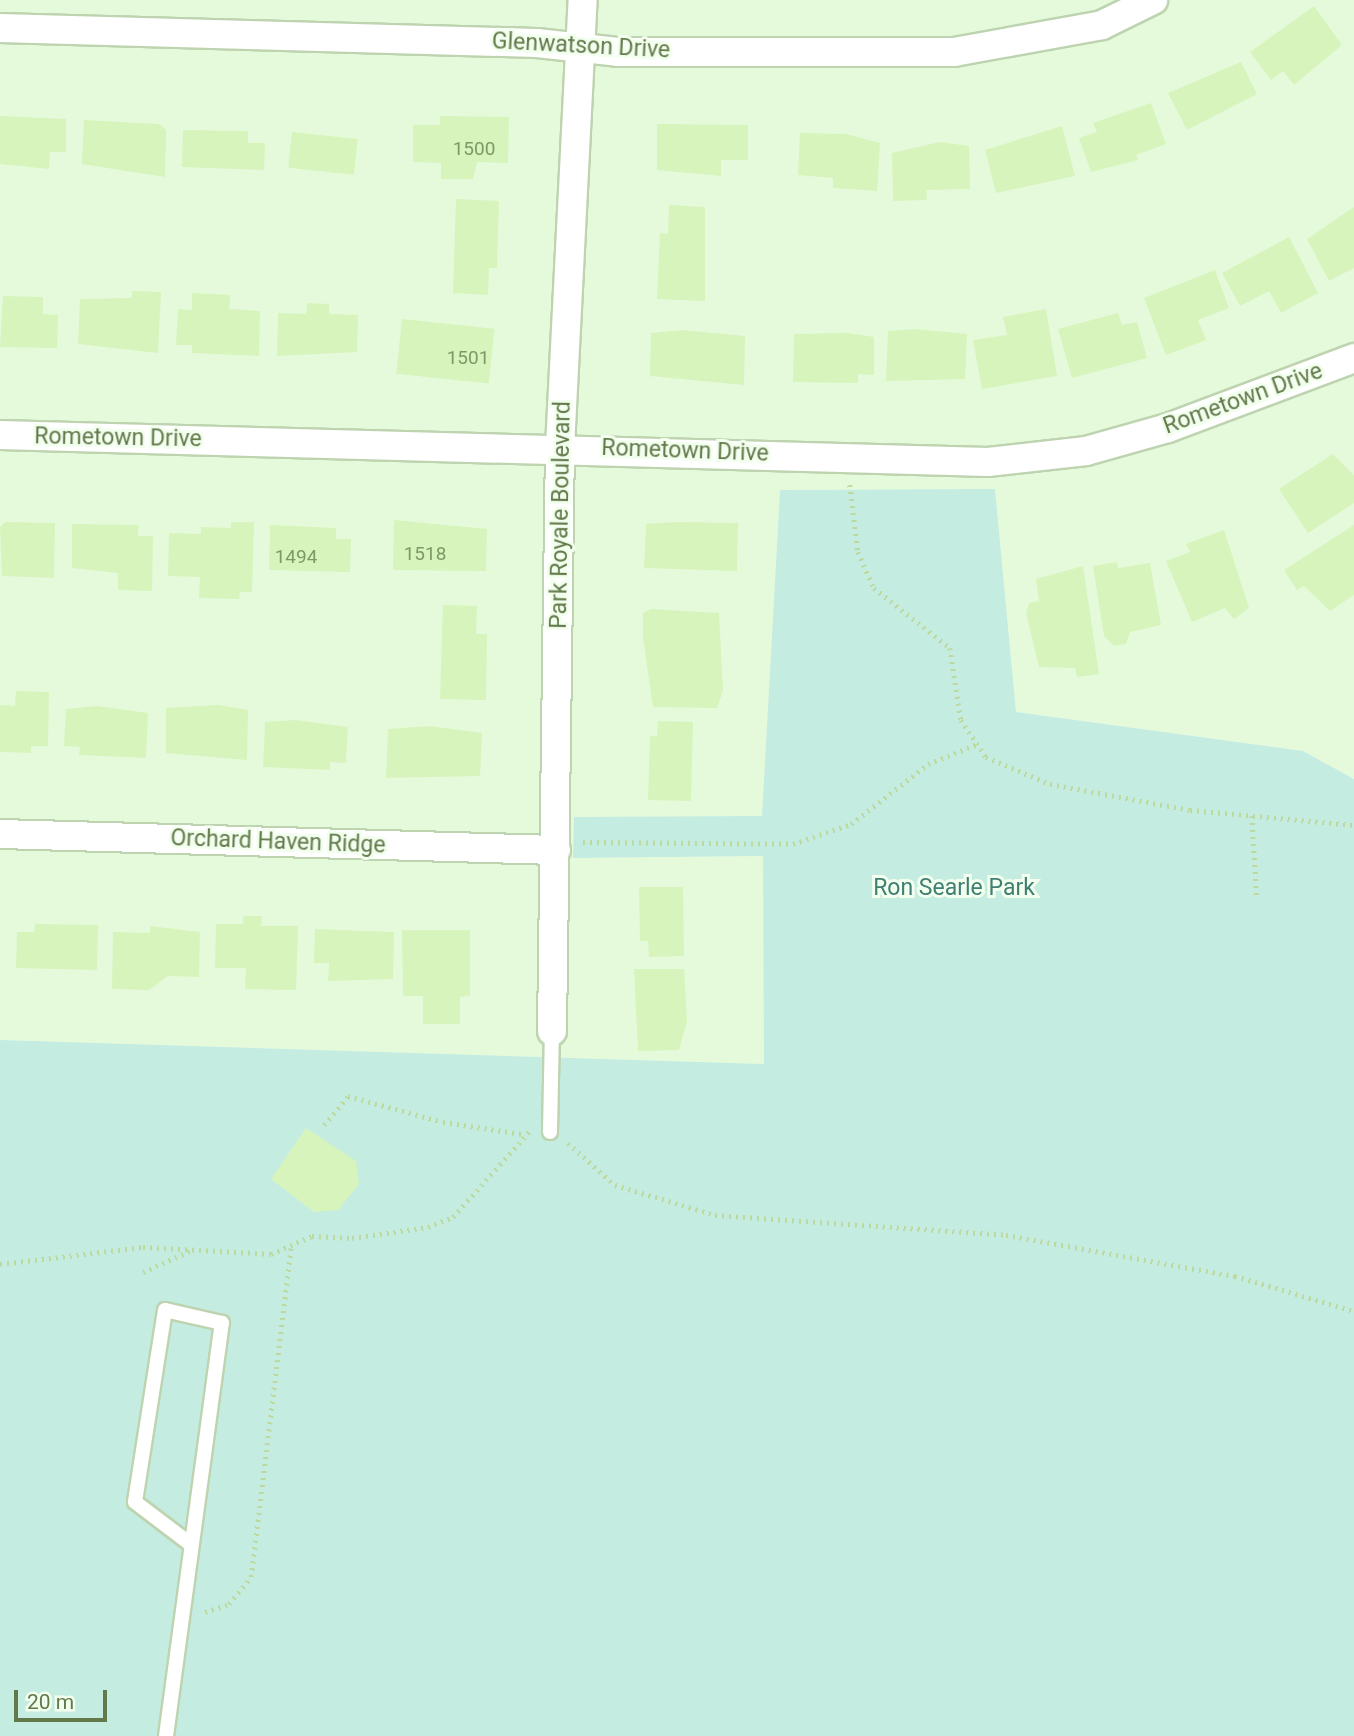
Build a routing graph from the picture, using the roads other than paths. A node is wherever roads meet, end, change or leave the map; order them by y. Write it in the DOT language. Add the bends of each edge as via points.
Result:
graph roads {
  1 [pos="583,0"];
  2 [pos="1153,0"];
  3 [pos="0,29"];
  4 [pos="582,47"];
  5 [pos="1354,358"];
  6 [pos="0,435"];
  7 [pos="561,447"];
  8 [pos="0,834"];
  9 [pos="556,850"];
  10 [pos="552,1031"];
  11 [pos="550,1132"];
  12 [pos="189,1543"];
  13 [pos="166,1736"];
  1 -- 4 [label="street, Park Royale Boulevard"];
  2 -- 4 [label="street, Glenwatson Drive" via="1102,25 954,52"];
  3 -- 4 [label="street, Glenwatson Drive"];
  4 -- 7 [label="street, Park Royale Boulevard"];
  5 -- 7 [label="street, Rometown Drive" via="1087,451 988,462"];
  6 -- 7 [label="street, Rometown Drive"];
  7 -- 9 [label="street, Park Royale Boulevard"];
  8 -- 9 [label="street, Orchard Haven Ridge"];
  9 -- 10 [label="street, Park Royale Boulevard"];
  10 -- 11 [label="lane"];
  12 -- 12 [label="lane" via="222,1323 165,1310 135,1502"];
  12 -- 13 [label="lane"];
}
